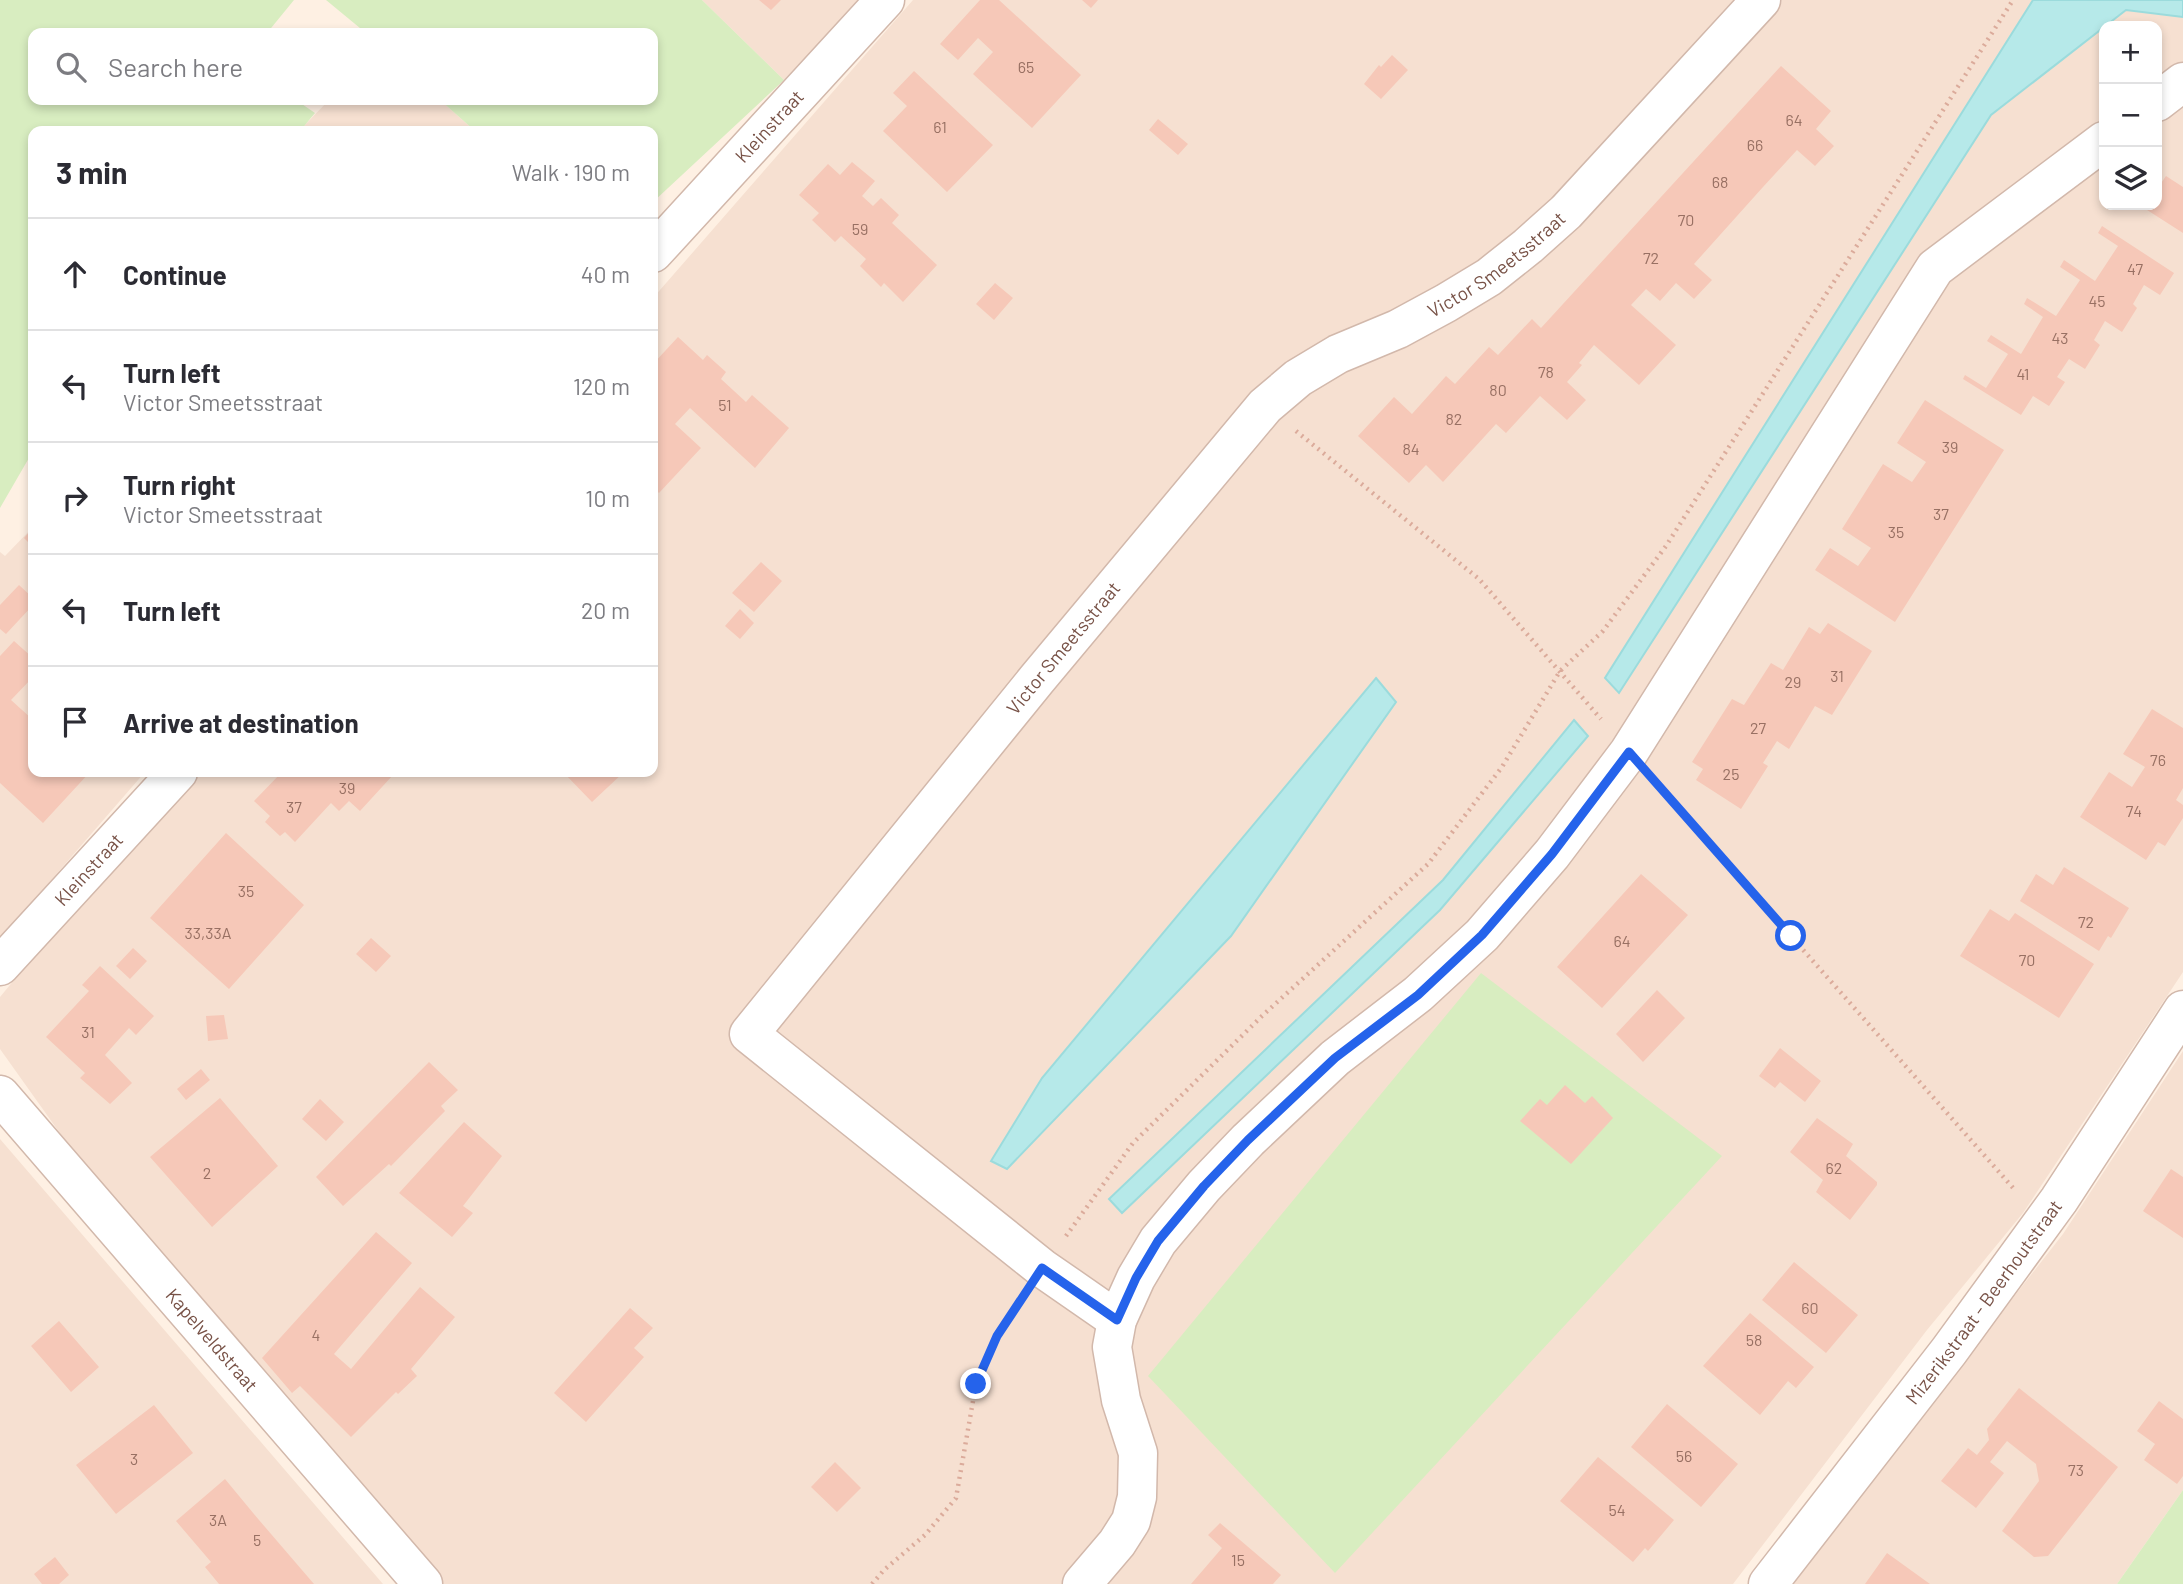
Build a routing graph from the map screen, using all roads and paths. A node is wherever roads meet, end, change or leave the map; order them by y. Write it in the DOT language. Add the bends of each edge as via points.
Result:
graph roads {
  1 [pos="885,0"];
  2 [pos="1761,0"];
  3 [pos="2013,0"];
  4 [pos="2183,82"];
  5 [pos="2162,98"];
  6 [pos="2099,145"];
  7 [pos="658,248"];
  8 [pos="1265,406"];
  9 [pos="1560,671"];
  10 [pos="1629,752"];
  11 [pos="173,777"];
  12 [pos="0,967"];
  13 [pos="2183,1010"];
  14 [pos="0,1095"];
  15 [pos="2043,1222"];
  16 [pos="1042,1268"];
  17 [pos="1117,1320"];
  18 [pos="423,1584"];
  19 [pos="872,1584"];
  20 [pos="1082,1584"];
  21 [pos="1768,1584"];
  1 -- 7 [label="street, Kleinstraat"];
  2 -- 8 [label="street, Victor Smeetsstraat" via="1566,212 1528,246 1447,303 1298,378"];
  3 -- 9 [label="path" via="1666,545 1603,631"];
  4 -- 5 [label="street"];
  6 -- 10 [label="street" via="1935,268"];
  8 -- 9 [label="path" via="1479,579"];
  8 -- 16 [label="street, Victor Smeetsstraat" via="749,1034"];
  9 -- 10 [label="path"];
  9 -- 16 [label="path" via="1502,767 1428,864 1262,1016 1133,1143"];
  10 -- 15 [label="path"];
  10 -- 17 [label="street" via="1552,854 1482,935 1418,995 1335,1058 1204,1186 1158,1241"];
  11 -- 12 [label="street, Kleinstraat"];
  13 -- 15 [label="street, Mizerikstraat - Beerhoutstraat"];
  14 -- 18 [label="street, Kapelveldstraat"];
  15 -- 21 [label="street, Mizerikstraat - Beerhoutstraat"];
  16 -- 17 [label="street, Victor Smeetsstraat"];
  16 -- 19 [label="path" via="997,1336 976,1384 956,1498 925,1535"];
  17 -- 20 [label="street" via="1112,1347 1121,1400 1138,1453 1137,1497 1131,1521"];
}
